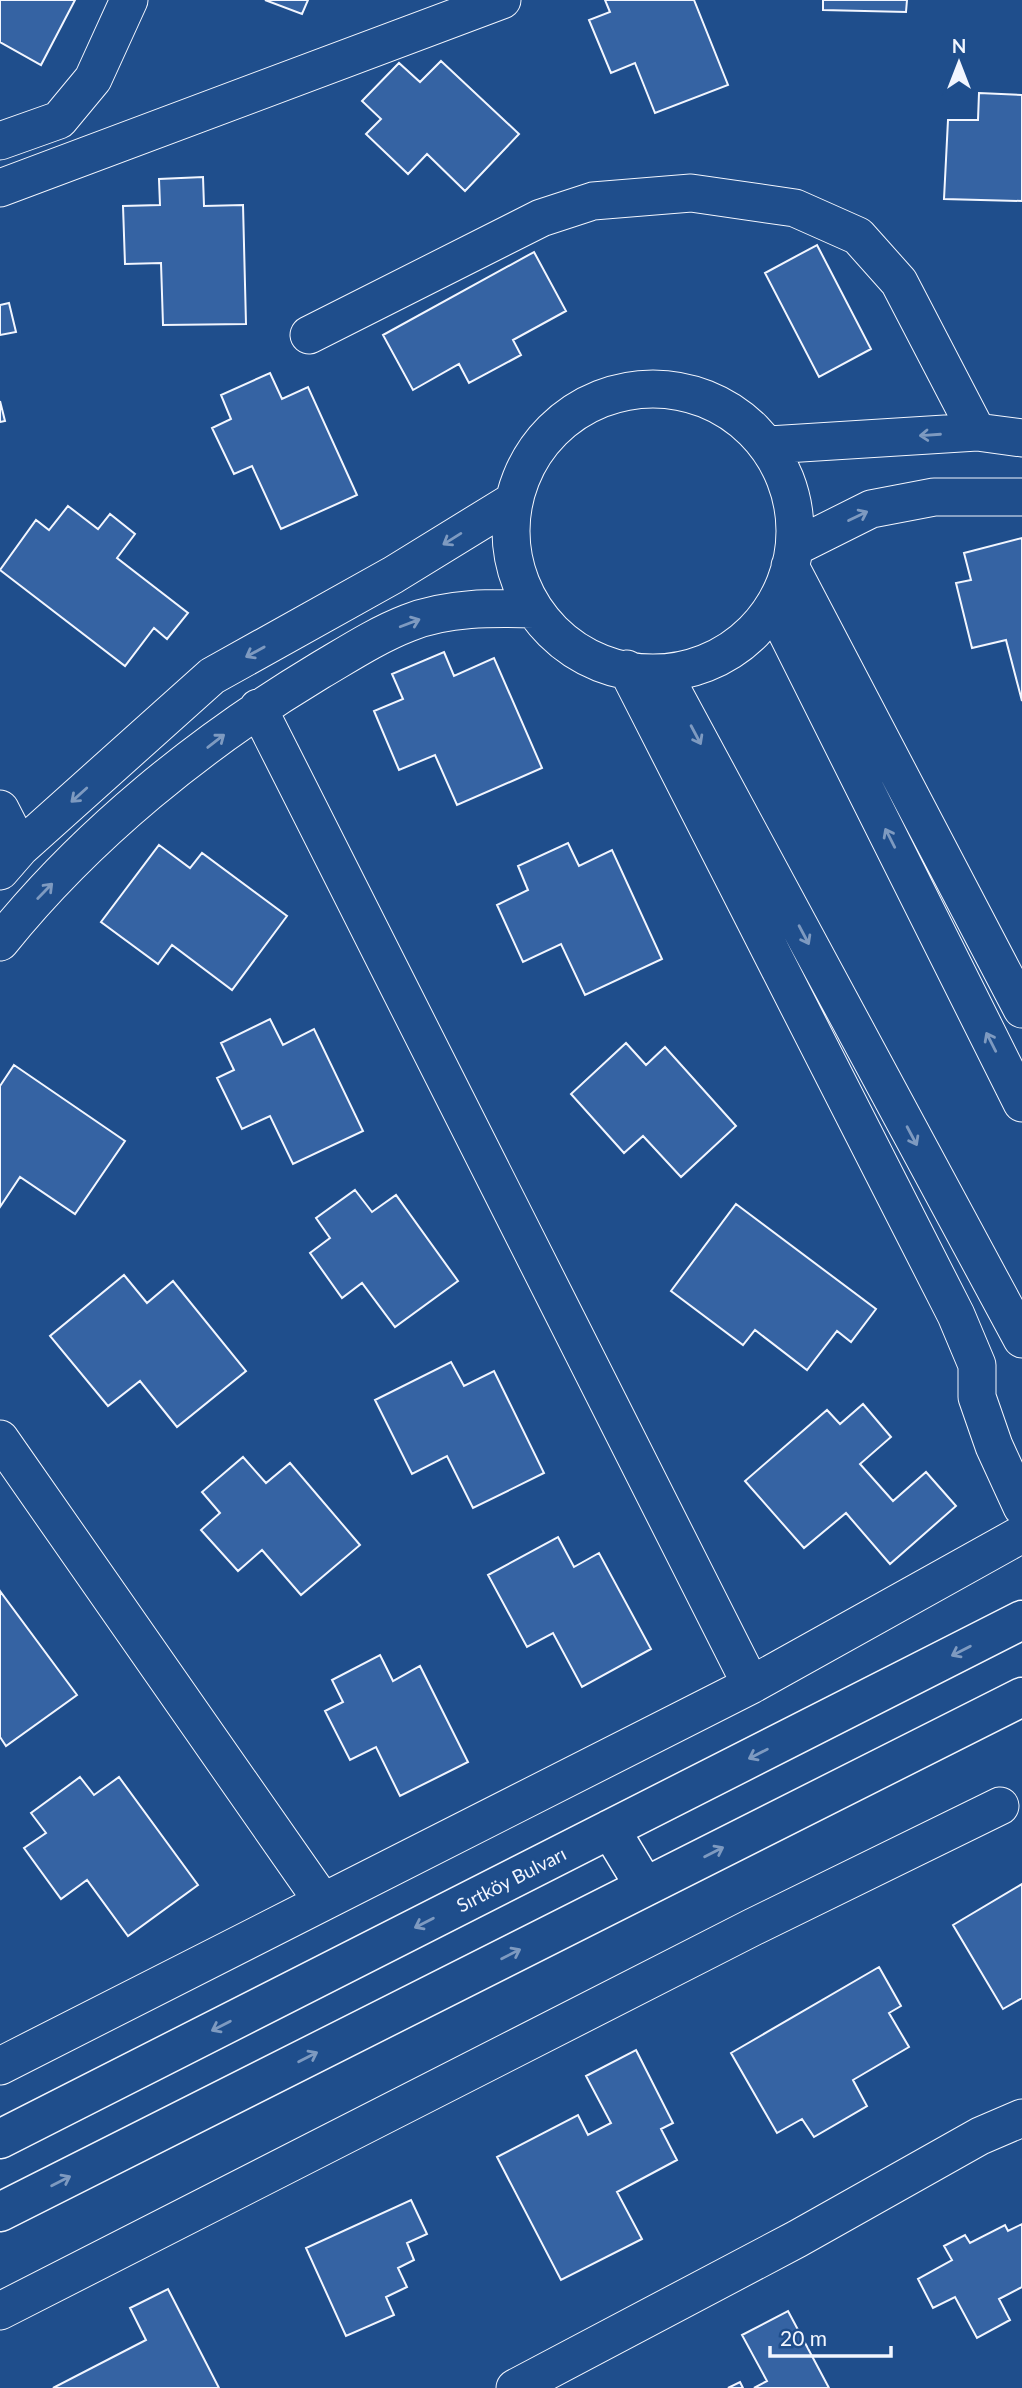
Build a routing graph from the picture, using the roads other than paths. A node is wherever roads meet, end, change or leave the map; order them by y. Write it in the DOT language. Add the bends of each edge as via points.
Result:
graph roads {
  1 [pos="129,0"];
  2 [pos="502,0"];
  3 [pos="0,141"];
  4 [pos="0,188"];
  5 [pos="309,335"];
  6 [pos="977,432"];
  7 [pos="1022,438"];
  8 [pos="769,445"];
  9 [pos="1022,497"];
  10 [pos="510,503"];
  11 [pos="793,556"];
  12 [pos="534,609"];
  13 [pos="775,609"];
  14 [pos="627,669"];
  15 [pos="664,675"];
  16 [pos="258,708"];
  17 [pos="0,809"];
  18 [pos="10,860"];
  19 [pos="0,942"];
  20 [pos="1022,1009"];
  21 [pos="1022,1103"];
  22 [pos="1022,1339"];
  23 [pos="0,1439"];
  24 [pos="1022,1507"];
  25 [pos="1022,1534"];
  26 [pos="1022,1620"];
  27 [pos="751,1685"];
  28 [pos="1022,1697"];
  29 [pos="1000,1806"];
  30 [pos="610,1829"];
  31 [pos="645,1887"];
  32 [pos="323,1902"];
  33 [pos="0,2066"];
  34 [pos="1022,2118"];
  35 [pos="0,2138"];
  36 [pos="0,2212"];
  37 [pos="0,2311"];
  38 [pos="515,2388"];
  1 -- 3 [label="street" via="93,79 59,120"];
  2 -- 4 [label="street"];
  5 -- 6 [label="street" via="541,218 593,201 691,193 795,208 858,236 899,282"];
  6 -- 7 [label="street"];
  6 -- 8 [label="street, one-way"];
  8 -- 10 [label="street" via="719,402 654,387 602,398 589,401 538,442"];
  8 -- 11 [label="street" via="792,493"];
  11 -- 9 [label="street, one-way" via="871,509 934,497"];
  10 -- 12 [label="street" via="513,568"];
  10 -- 18 [label="street, one-way" via="393,575 212,676"];
  11 -- 13 [label="street"];
  11 -- 20 [label="street"];
  12 -- 14 [label="street" via="544,627 598,665"];
  16 -- 12 [label="street, one-way" via="410,622 452,611"];
  13 -- 15 [label="street" via="727,655"];
  21 -- 13 [label="street, one-way"];
  14 -- 15 [label="street"];
  14 -- 24 [label="street" via="956,1315 977,1365 981,1409"];
  15 -- 22 [label="street, one-way"];
  19 -- 16 [label="street, one-way" via="108,826"];
  16 -- 27 [label="street"];
  17 -- 18 [label="street"];
  23 -- 32 [label="street"];
  25 -- 27 [label="street"];
  26 -- 30 [label="main road, Sırtköy Bulvarı, one-way"];
  27 -- 32 [label="street"];
  31 -- 28 [label="main road, one-way"];
  29 -- 37 [label="street"];
  30 -- 31 [label="main road"];
  30 -- 35 [label="main road, Sırtköy Bulvarı, one-way"];
  36 -- 31 [label="main road, one-way"];
  32 -- 33 [label="street"];
  34 -- 38 [label="street" via="980,2136"];
}
